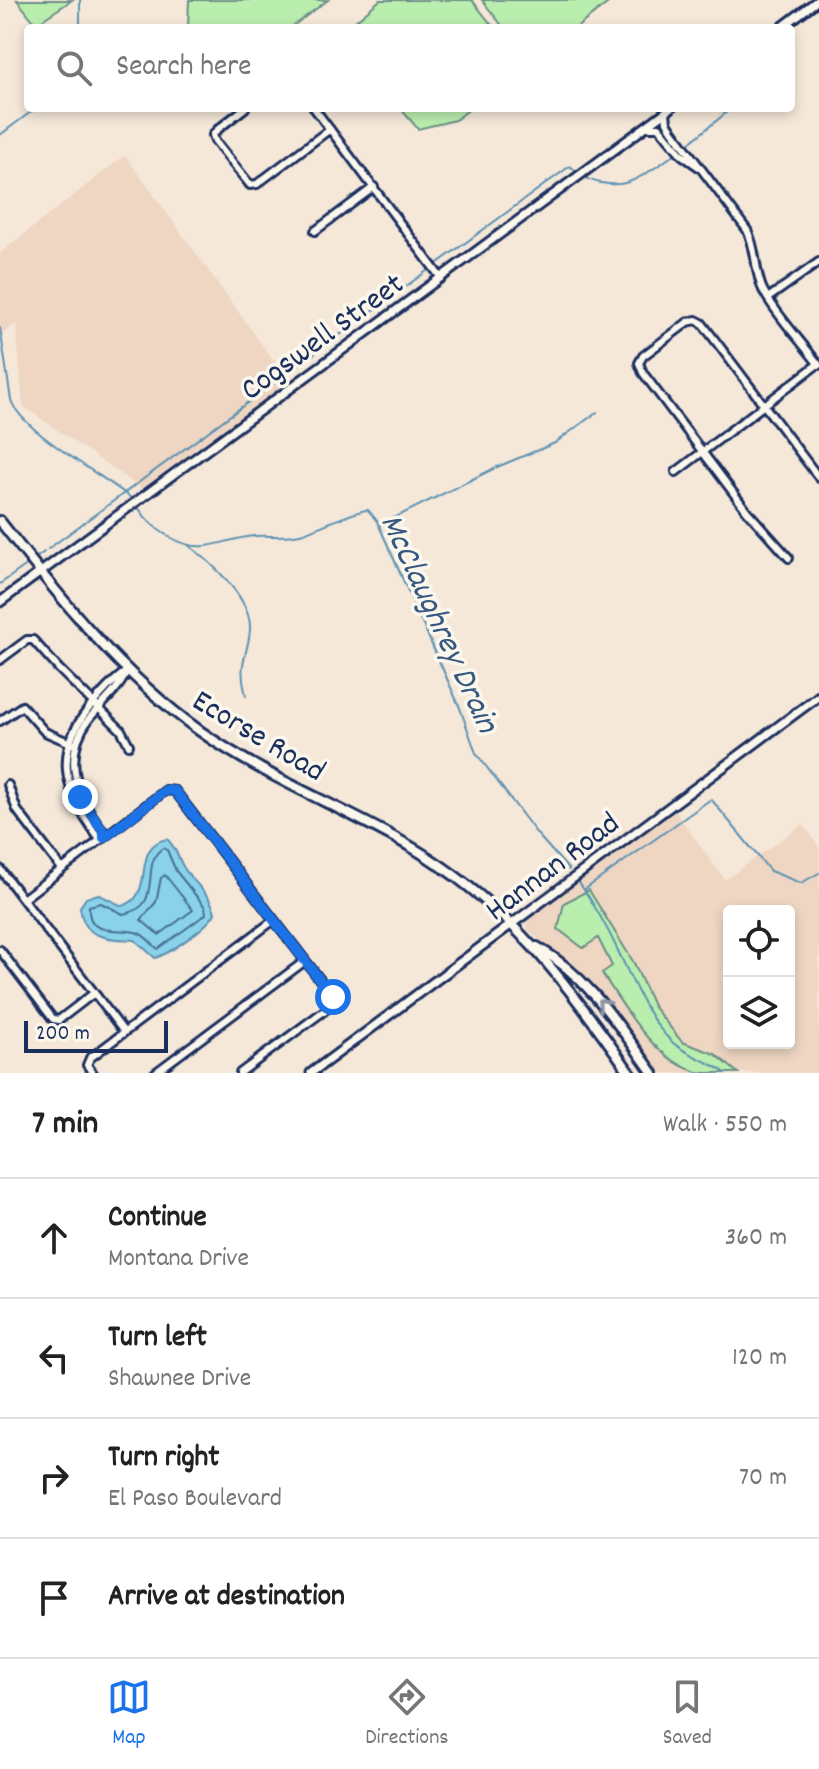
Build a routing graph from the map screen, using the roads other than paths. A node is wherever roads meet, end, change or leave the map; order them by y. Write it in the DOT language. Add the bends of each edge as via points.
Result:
graph roads {
  1 [pos="818,1"];
  2 [pos="786,24"];
  3 [pos="240,112"];
  4 [pos="317,112"];
  5 [pos="666,112"];
  6 [pos="669,112"];
  7 [pos="646,127"];
  8 [pos="330,129"];
  9 [pos="702,169"];
  10 [pos="374,187"];
  11 [pos="315,231"];
  12 [pos="819,262"];
  13 [pos="441,278"];
  14 [pos="768,298"];
  15 [pos="819,365"];
  16 [pos="765,406"];
  17 [pos="703,453"];
  18 [pos="676,472"];
  19 [pos="819,478"];
  20 [pos="0,521"];
  21 [pos="789,558"];
  22 [pos="40,572"];
  23 [pos="0,602"];
  24 [pos="0,660"];
  25 [pos="127,671"];
  26 [pos="819,696"];
  27 [pos="96,706"];
  28 [pos="0,721"];
  29 [pos="73,744"];
  30 [pos="129,745"];
  31 [pos="8,785"];
  32 [pos="104,838"];
  33 [pos="0,869"];
  34 [pos="62,869"];
  35 [pos="23,899"];
  36 [pos="274,920"];
  37 [pos="511,924"];
  38 [pos="533,944"];
  39 [pos="0,950"];
  40 [pos="305,961"];
  41 [pos="94,993"];
  42 [pos="124,1032"];
  43 [pos="604,1036"];
  44 [pos="251,1070"];
  45 [pos="651,1070"];
  46 [pos="93,1073"];
  47 [pos="155,1073"];
  48 [pos="241,1073"];
  49 [pos="311,1073"];
  50 [pos="630,1073"];
  1 -- 2 [label="street"];
  3 -- 8 [label="street" via="213,135 243,179 254,185"];
  4 -- 8 [label="street"];
  5 -- 7 [label="street, Cogswell Street"];
  6 -- 9 [label="street" via="667,122"];
  7 -- 9 [label="street" via="659,127 686,159"];
  7 -- 13 [label="street, Cogswell Street"];
  8 -- 10 [label="street"];
  9 -- 14 [label="street" via="750,236"];
  10 -- 11 [label="street"];
  10 -- 13 [label="street"];
  12 -- 14 [label="street"];
  13 -- 22 [label="street, Cogswell Street"];
  14 -- 15 [label="street"];
  15 -- 16 [label="street"];
  16 -- 17 [label="street"];
  16 -- 17 [label="street" via="696,320 656,346 639,363 643,373"];
  16 -- 19 [label="street"];
  17 -- 18 [label="street"];
  17 -- 21 [label="street"];
  20 -- 22 [label="main road, Ecorse Road"];
  22 -- 23 [label="street, Cogswell Street"];
  22 -- 25 [label="main road, Ecorse Road"];
  24 -- 27 [label="street" via="32,639"];
  25 -- 27 [label="street" via="122,683"];
  25 -- 37 [label="main road, Ecorse Road" via="200,731 416,850"];
  26 -- 37 [label="street, Hannan Road"];
  27 -- 29 [label="street"];
  27 -- 30 [label="street"];
  28 -- 29 [label="street" via="25,707 45,732"];
  29 -- 32 [label="street" via="77,789"];
  31 -- 34 [label="street" via="17,810"];
  32 -- 34 [label="street"];
  32 -- 36 [label="street" via="172,789"];
  33 -- 35 [label="street"];
  34 -- 35 [label="street"];
  35 -- 41 [label="street"];
  36 -- 40 [label="street"];
  36 -- 42 [label="street"];
  37 -- 38 [label="main road, Ecorse Road"];
  37 -- 49 [label="street, Hannan Road"];
  38 -- 43 [label="main road, Ecorse Road"];
  45 -- 38 [label="main road, Ecorse Road, one-way" via="591,990"];
  39 -- 41 [label="street" via="53,1019 59,1020"];
  40 -- 44 [label="street" via="334,1001"];
  40 -- 47 [label="street"];
  41 -- 42 [label="street"];
  42 -- 46 [label="street" via="87,1062"];
  43 -- 45 [label="main road" via="615,1026"];
  43 -- 50 [label="main road, Ecorse Road"];
  44 -- 48 [label="street"];
}
